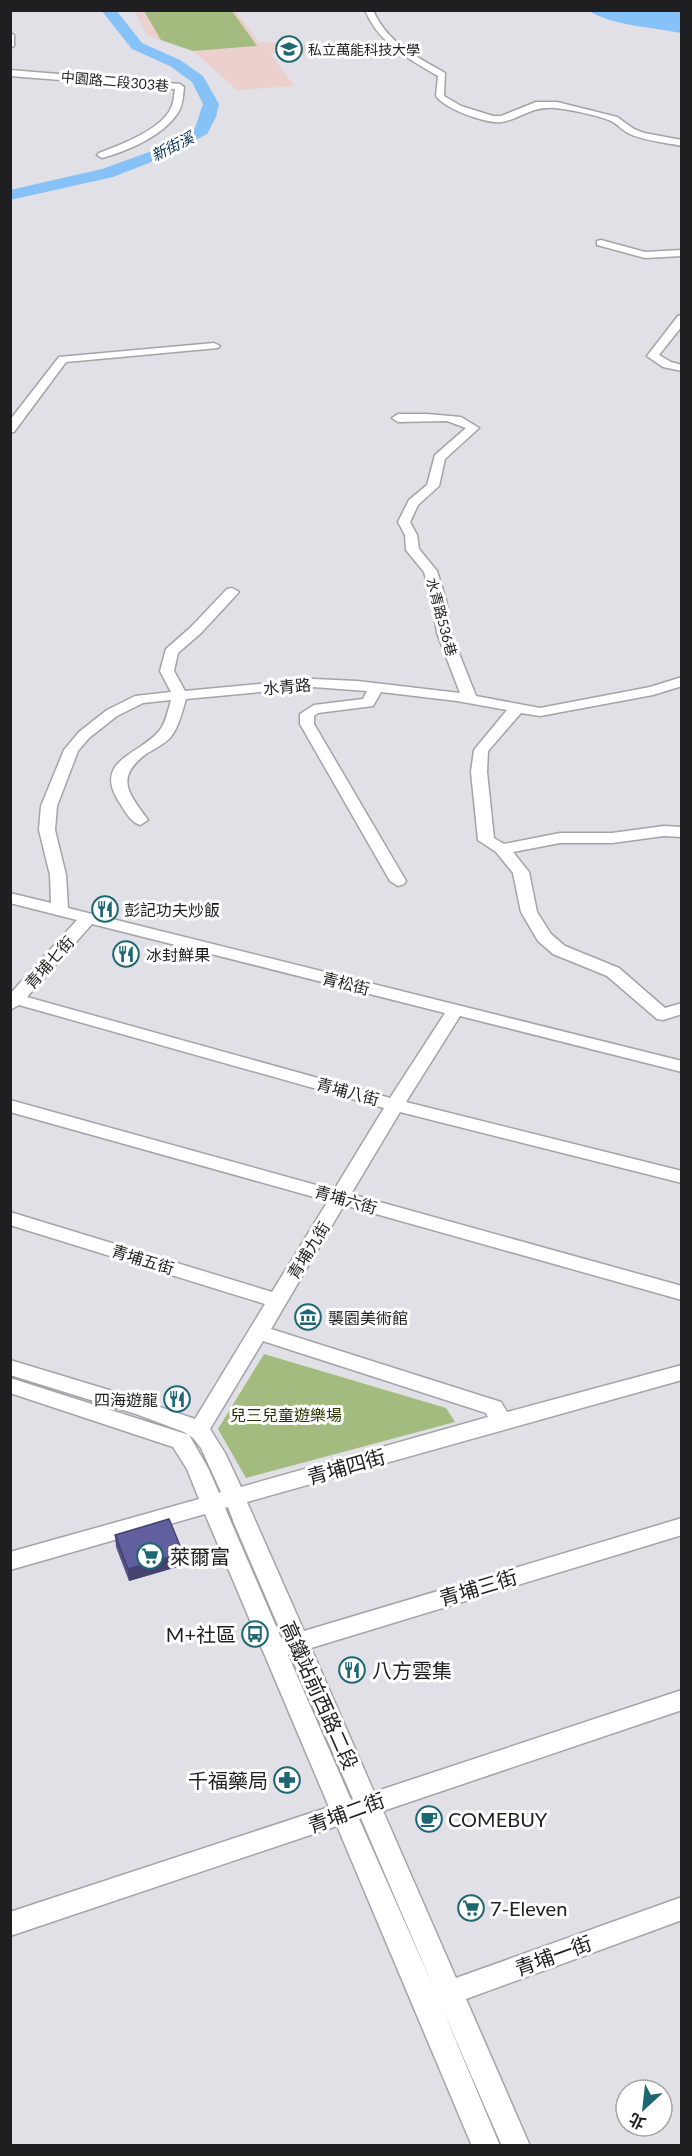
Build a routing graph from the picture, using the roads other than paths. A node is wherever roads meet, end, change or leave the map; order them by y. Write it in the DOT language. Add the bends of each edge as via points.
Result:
graph roads {
  1 [pos="369,10"];
  2 [pos="10,35"];
  3 [pos="10,46"];
  4 [pos="10,73"];
  5 [pos="681,143"];
  6 [pos="102,155"];
  7 [pos="601,243"];
  8 [pos="681,253"];
  9 [pos="681,318"];
  10 [pos="214,346"];
  11 [pos="681,368"];
  12 [pos="398,418"];
  13 [pos="10,429"];
  14 [pos="232,592"];
  15 [pos="681,681"];
  16 [pos="376,688"];
  17 [pos="180,695"];
  18 [pos="470,700"];
  19 [pos="517,708"];
  20 [pos="140,820"];
  21 [pos="681,832"];
  22 [pos="502,849"];
  23 [pos="398,881"];
  24 [pos="10,898"];
  25 [pos="60,911"];
  26 [pos="88,918"];
  27 [pos="13,1002"];
  28 [pos="681,1008"];
  29 [pos="455,1010"];
  30 [pos="681,1067"];
  31 [pos="395,1105"];
  32 [pos="10,1106"];
  33 [pos="681,1177"];
  34 [pos="341,1197"];
  35 [pos="10,1218"];
  36 [pos="681,1293"];
  37 [pos="276,1300"];
  38 [pos="258,1332"];
  39 [pos="10,1367"];
  40 [pos="681,1372"];
  41 [pos="10,1385"];
  42 [pos="501,1421"];
  43 [pos="199,1430"];
  44 [pos="223,1501"];
  45 [pos="681,1526"];
  46 [pos="10,1561"];
  47 [pos="285,1646"];
  48 [pos="681,1700"];
  49 [pos="368,1803"];
  50 [pos="345,1814"];
  51 [pos="681,1908"];
  52 [pos="10,1924"];
  53 [pos="450,1992"];
  54 [pos="424,2001"];
  55 [pos="486,2145"];
  56 [pos="516,2145"];
  1 -- 5 [label="street" via="374,25 401,52 442,75 440,96 444,101 474,115 502,118 536,105 557,105 614,119 642,135"];
  2 -- 3 [label="street"];
  4 -- 6 [label="street, 中園路二段303巷" via="180,87 175,110 162,125"];
  7 -- 8 [label="street" via="645,255"];
  9 -- 11 [label="street" via="653,356"];
  10 -- 13 [label="street" via="63,359"];
  12 -- 18 [label="street, 水青路536巷" via="443,418 473,428 439,458 433,486 413,503 404,522 413,550 430,571 444,633"];
  14 -- 17 [label="street" via="171,652 167,671"];
  15 -- 19 [label="street, 水青路" via="599,702 540,711"];
  16 -- 17 [label="street, 水青路" via="314,683"];
  16 -- 18 [label="street, 水青路"];
  16 -- 23 [label="street" via="368,703 314,709 307,714 307,724"];
  17 -- 20 [label="street" via="164,736 129,759 120,771 120,794"];
  17 -- 25 [label="street, 水青路" via="140,699 112,713 71,750 49,806 47,830 58,875"];
  18 -- 19 [label="street, 水青路"];
  19 -- 22 [label="street" via="481,750 479,772 486,840"];
  21 -- 22 [label="street" via="560,838"];
  22 -- 28 [label="street" via="520,872 529,912 544,937 559,950 613,972 663,1015"];
  24 -- 25 [label="street, 青松街"];
  25 -- 26 [label="street, 青松街"];
  26 -- 27 [label="street, 青埔七街"];
  26 -- 29 [label="street, 青松街"];
  27 -- 31 [label="street, 青埔八街"];
  29 -- 30 [label="street, 青松街"];
  29 -- 31 [label="street, 青埔九街"];
  31 -- 33 [label="street, 青埔八街"];
  31 -- 34 [label="street, 青埔九街"];
  32 -- 34 [label="street, 青埔六街"];
  34 -- 36 [label="street, 青埔六街"];
  34 -- 37 [label="street, 青埔九街"];
  35 -- 37 [label="street, 青埔五街"];
  37 -- 38 [label="street, 青埔九街"];
  38 -- 42 [label="street" via="494,1408"];
  38 -- 43 [label="street, 青埔九街"];
  39 -- 43 [label="street"];
  40 -- 42 [label="street, 青埔四街"];
  41 -- 44 [label="street, 高鐵站前西路二段" via="181,1441"];
  42 -- 44 [label="street, 青埔四街"];
  43 -- 44 [label="street, 高鐵站前西路二段" via="218,1462"];
  44 -- 46 [label="street, 青埔四街"];
  44 -- 47 [label="street, 高鐵站前西路二段"];
  45 -- 47 [label="street, 青埔三街"];
  47 -- 49 [label="street, 高鐵站前西路二段"];
  47 -- 50 [label="street, 高鐵站前西路二段"];
  48 -- 49 [label="street, 青埔二街"];
  49 -- 50 [label="street, 青埔二街"];
  49 -- 53 [label="street, 高鐵站前西路二段"];
  50 -- 52 [label="street, 青埔二街"];
  50 -- 54 [label="street, 高鐵站前西路二段"];
  51 -- 53 [label="street, 青埔一街"];
  53 -- 54 [label="street, 青埔一街"];
  53 -- 56 [label="street, 高鐵站前西路二段"];
  54 -- 55 [label="street, 高鐵站前西路二段"];
}
